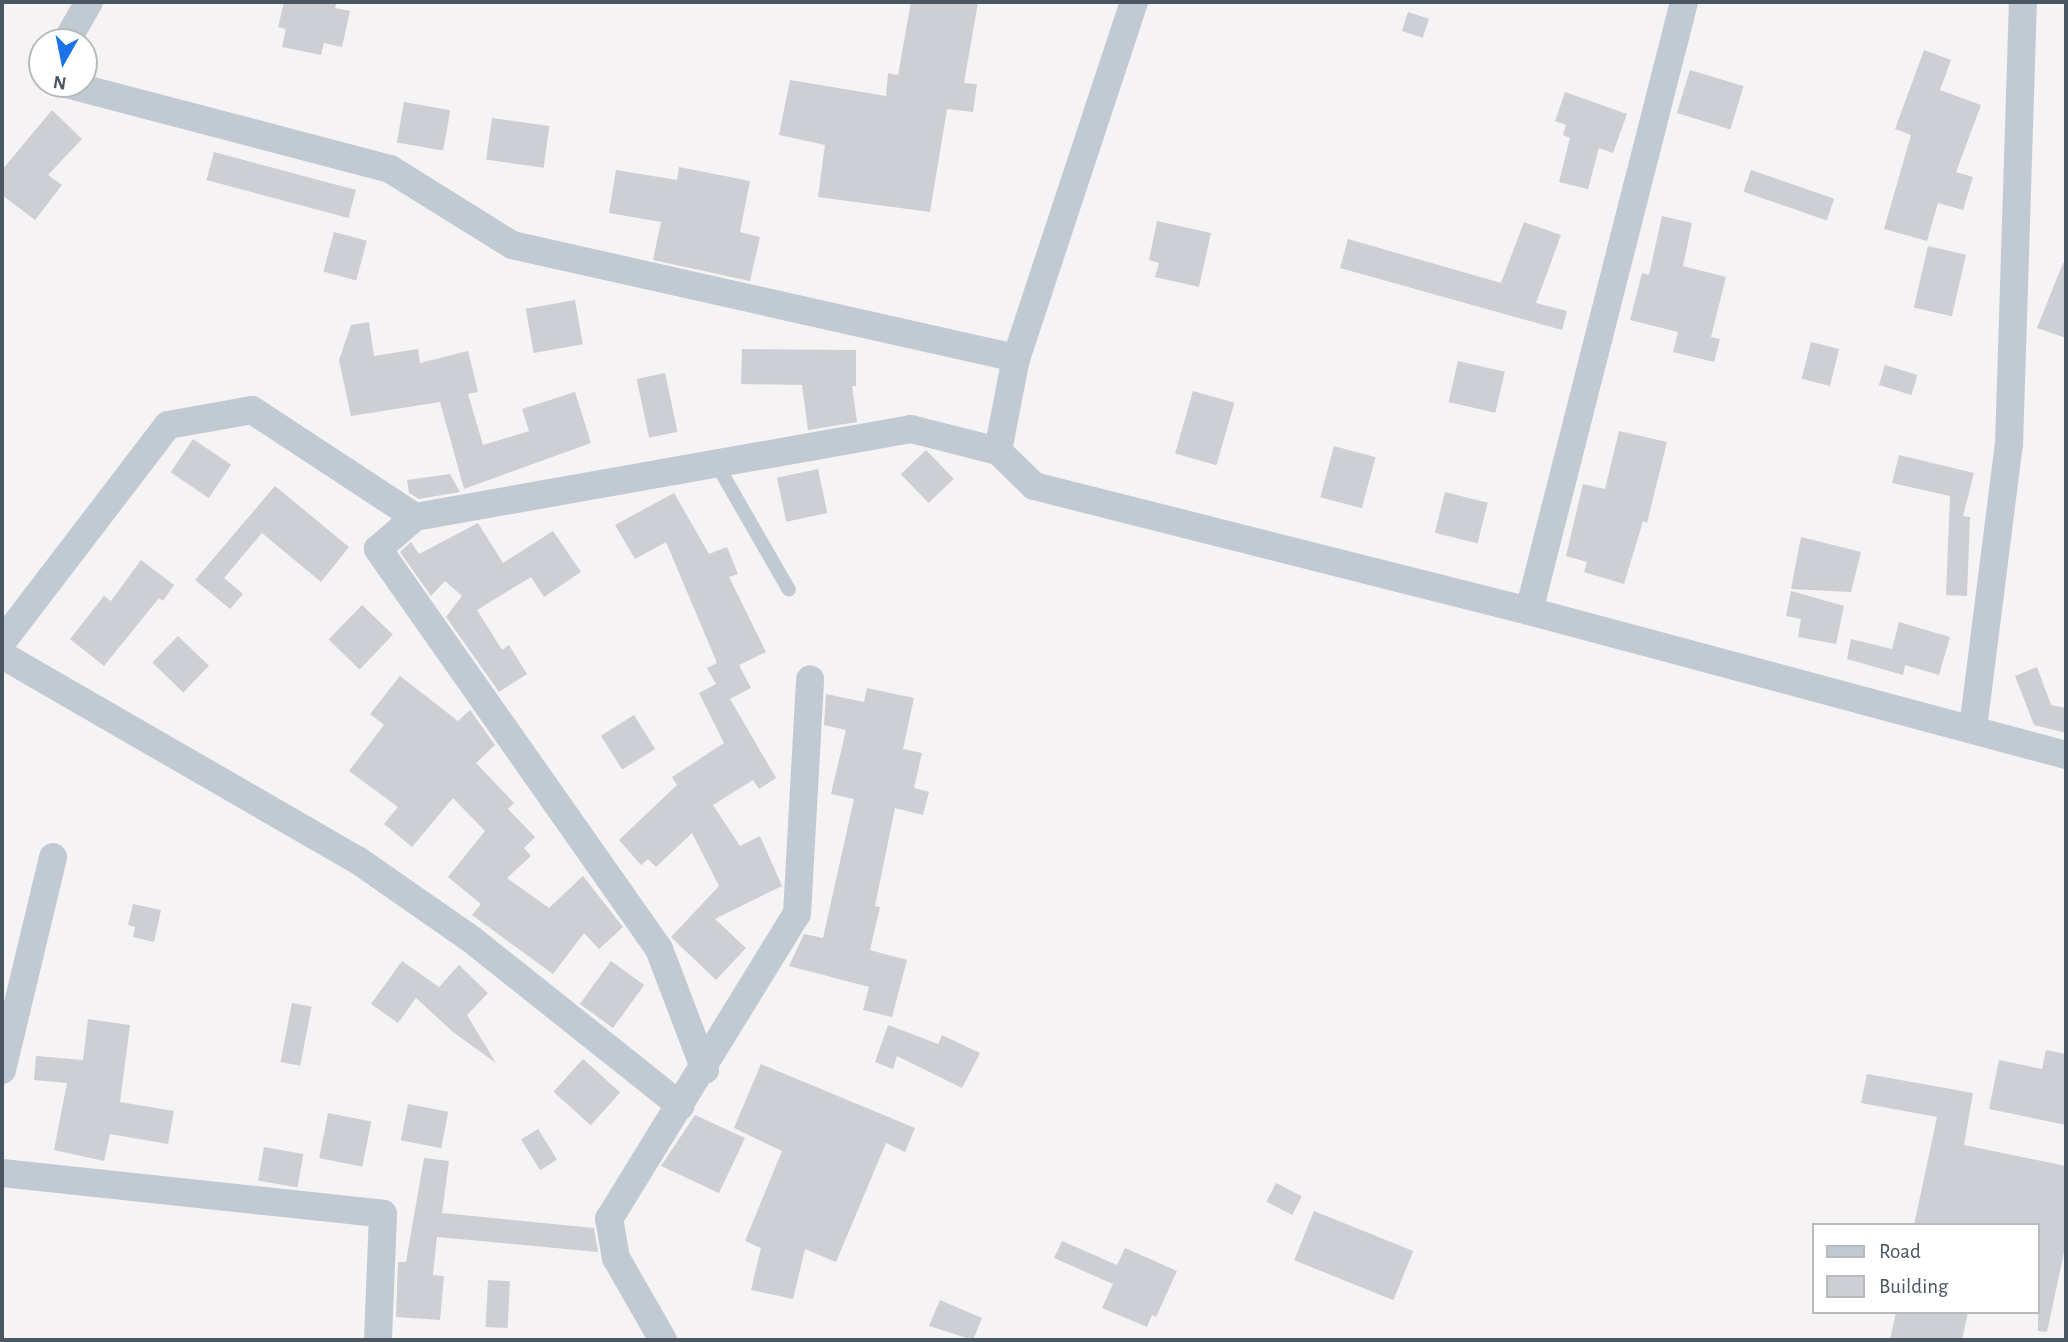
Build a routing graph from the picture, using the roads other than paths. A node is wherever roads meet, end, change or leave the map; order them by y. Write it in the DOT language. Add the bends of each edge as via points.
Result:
graph roads {
  1 [pos="89,2"];
  2 [pos="1134,2"];
  3 [pos="1684,2"];
  4 [pos="2023,2"];
  5 [pos="74,28"];
  6 [pos="98,92"];
  7 [pos="1016,358"];
  8 [pos="998,451"];
  9 [pos="716,463"];
  10 [pos="415,517"];
  11 [pos="789,590"];
  12 [pos="1529,611"];
  13 [pos="2,642"];
  14 [pos="2,655"];
  15 [pos="810,679"];
  16 [pos="1973,728"];
  17 [pos="2066,755"];
  18 [pos="53,856"];
  19 [pos="2,1070"];
  20 [pos="705,1070"];
  21 [pos="681,1106"];
  22 [pos="2,1174"];
  23 [pos="378,1340"];
  24 [pos="663,1340"];
  1 -- 5 [label="street"];
  2 -- 7 [label="street"];
  3 -- 12 [label="street"];
  4 -- 16 [label="street" via="2009,445"];
  6 -- 7 [label="street" via="390,169 512,245"];
  7 -- 8 [label="street"];
  8 -- 9 [label="street" via="912,429"];
  8 -- 12 [label="street" via="1034,486"];
  9 -- 10 [label="street"];
  9 -- 11 [label="lane"];
  10 -- 13 [label="street" via="252,410 168,425"];
  10 -- 20 [label="street" via="378,549 659,949"];
  12 -- 16 [label="street"];
  14 -- 21 [label="street" via="356,859 471,939"];
  15 -- 20 [label="street" via="797,914"];
  16 -- 17 [label="street"];
  18 -- 19 [label="street"];
  20 -- 21 [label="street"];
  21 -- 24 [label="street" via="609,1219 616,1258"];
  22 -- 23 [label="street" via="383,1214"];
}
